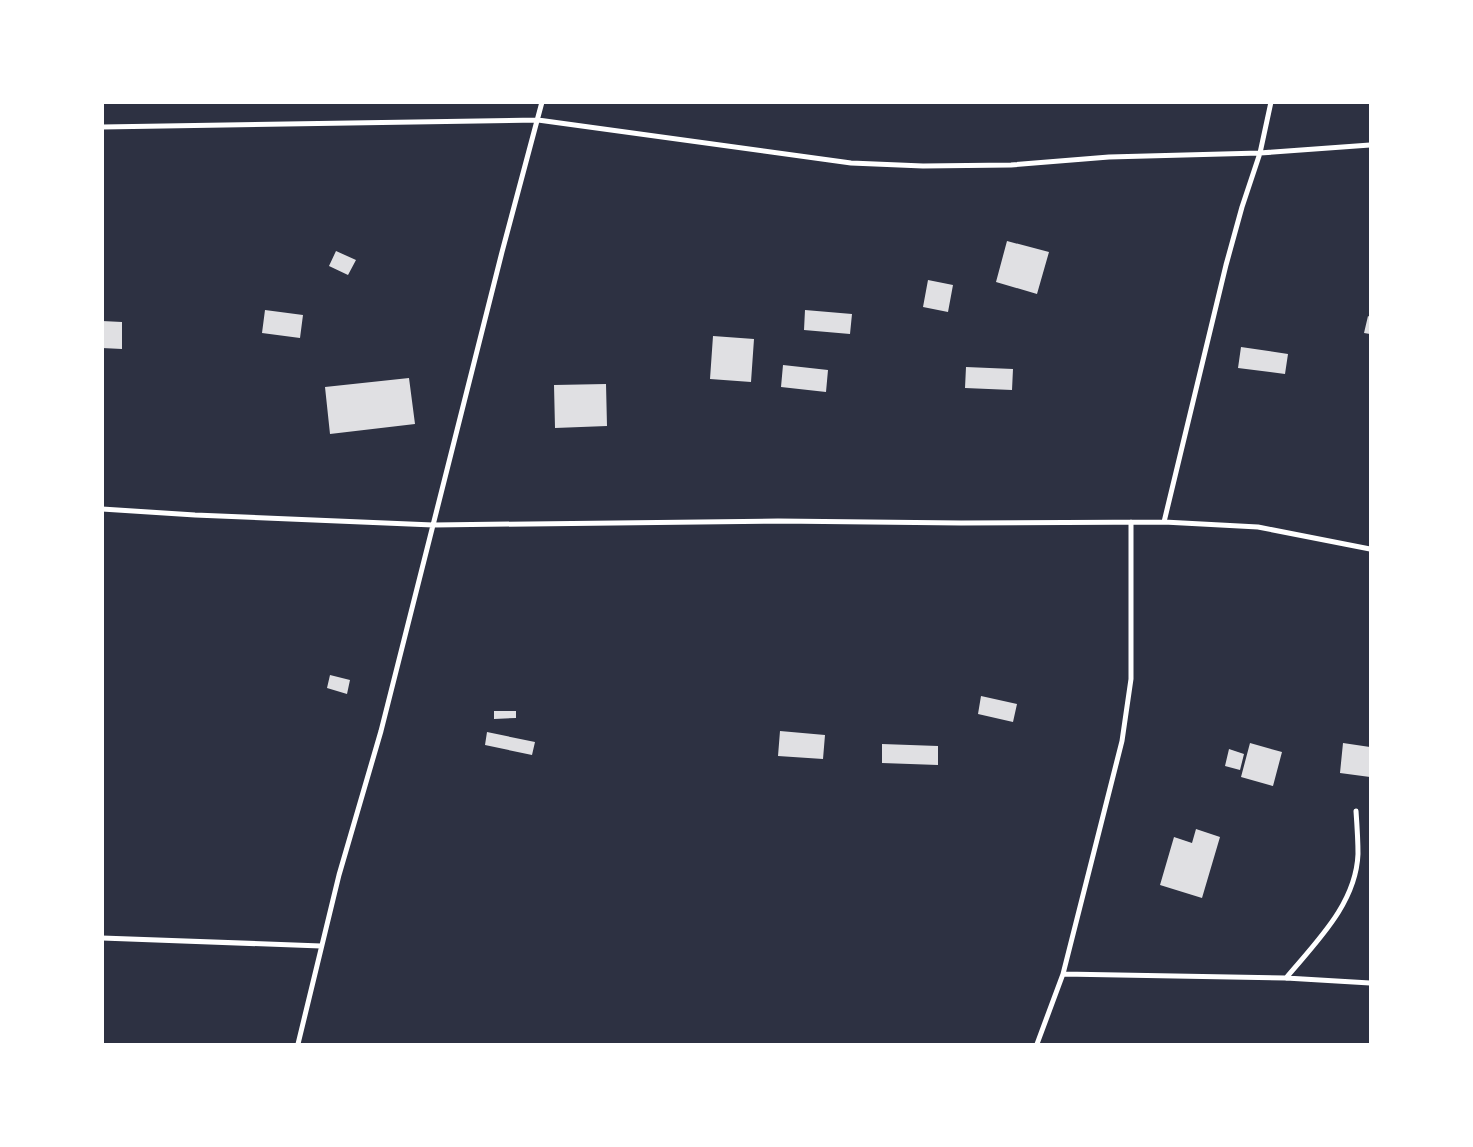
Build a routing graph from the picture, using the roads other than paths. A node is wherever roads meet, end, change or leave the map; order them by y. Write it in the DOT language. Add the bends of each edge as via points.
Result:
graph roads {
  1 [pos="542,102"];
  2 [pos="1271,102"];
  3 [pos="538,120"];
  4 [pos="102,127"];
  5 [pos="1370,145"];
  6 [pos="1260,153"];
  7 [pos="102,508"];
  8 [pos="1131,522"];
  9 [pos="1164,522"];
  10 [pos="433,525"];
  11 [pos="1370,550"];
  12 [pos="1356,811"];
  13 [pos="102,938"];
  14 [pos="321,946"];
  15 [pos="1063,974"];
  16 [pos="1286,978"];
  17 [pos="1370,983"];
  18 [pos="298,1044"];
  19 [pos="1037,1044"];
  1 -- 3 [label="street"];
  2 -- 6 [label="street"];
  3 -- 4 [label="street"];
  3 -- 6 [label="street" via="851,163 1011,165 1109,157"];
  3 -- 10 [label="street"];
  5 -- 6 [label="street"];
  6 -- 9 [label="street" via="1226,265"];
  7 -- 10 [label="street"];
  8 -- 9 [label="street"];
  8 -- 10 [label="street" via="778,521"];
  8 -- 15 [label="street" via="1130,679 1122,741"];
  9 -- 11 [label="street" via="1258,527"];
  10 -- 14 [label="street"];
  12 -- 16 [label="street" via="1358,855 1351,889 1333,923"];
  13 -- 14 [label="street"];
  14 -- 18 [label="street"];
  15 -- 16 [label="street"];
  15 -- 19 [label="street"];
  16 -- 17 [label="street"];
}
